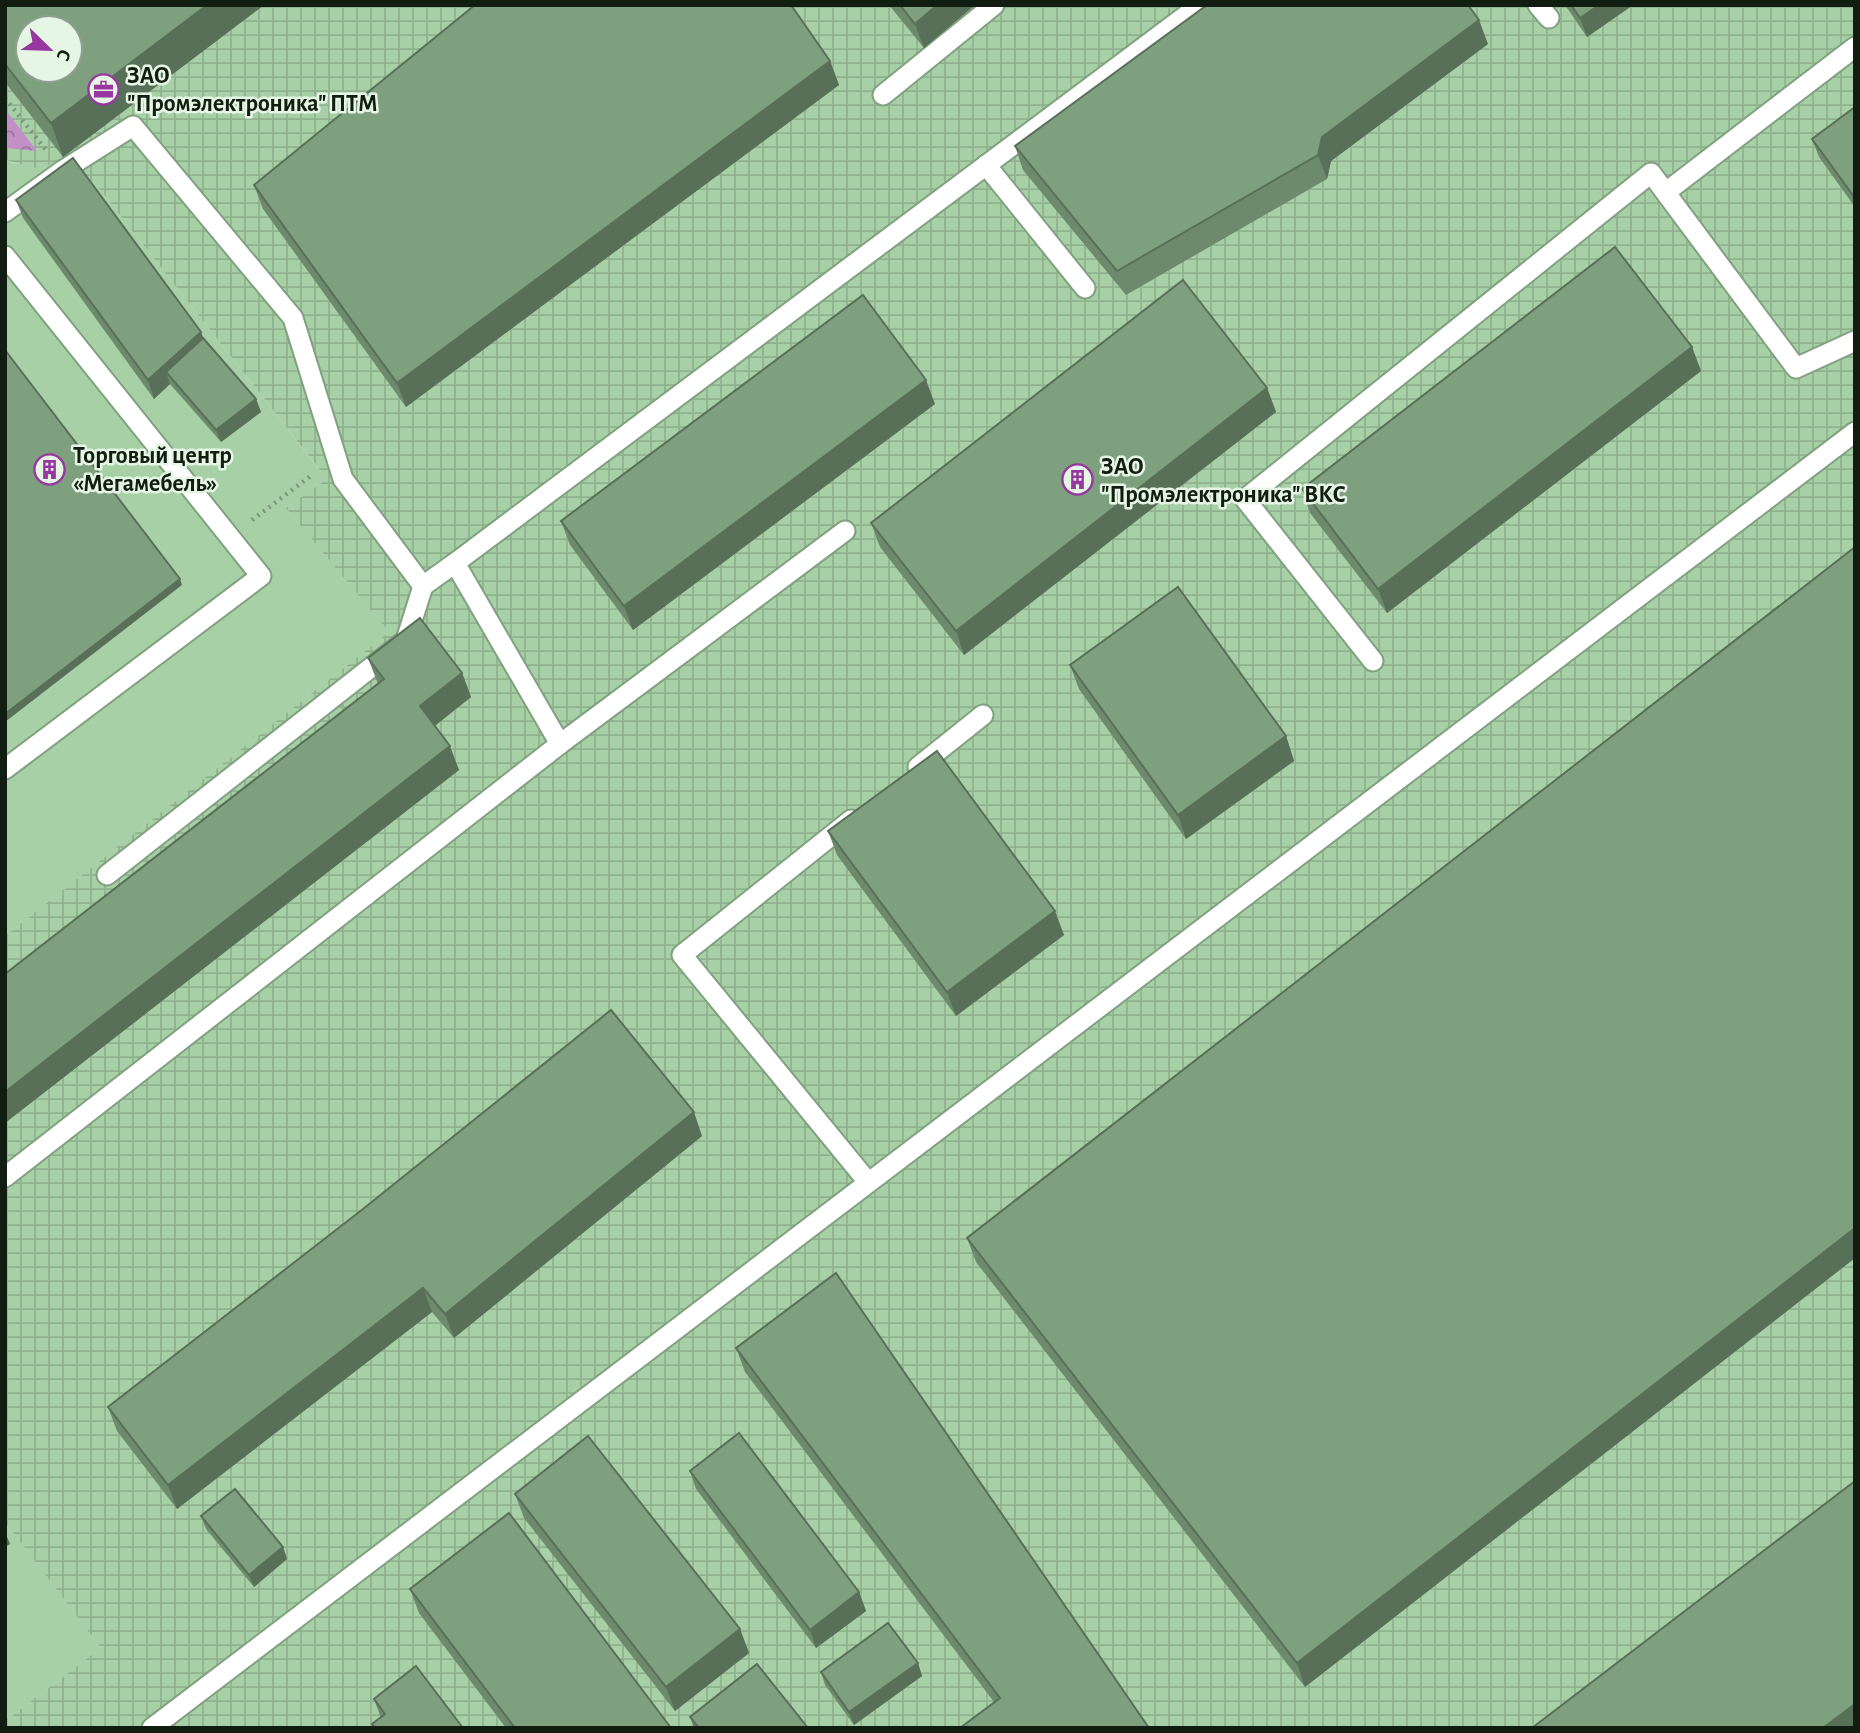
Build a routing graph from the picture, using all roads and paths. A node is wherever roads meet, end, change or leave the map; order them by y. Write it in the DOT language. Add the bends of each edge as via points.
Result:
graph roads {
  1 [pos="994,5"];
  2 [pos="1200,5"];
  3 [pos="1855,47"];
  4 [pos="884,95"];
  5 [pos="5,98"];
  6 [pos="986,165"];
  7 [pos="62,171"];
  8 [pos="1666,192"];
  9 [pos="5,212"];
  10 [pos="5,256"];
  11 [pos="1085,288"];
  12 [pos="1855,341"];
  13 [pos="1855,432"];
  14 [pos="336,458"];
  15 [pos="845,530"];
  16 [pos="229,538"];
  17 [pos="455,563"];
  18 [pos="423,586"];
  19 [pos="1373,661"];
  20 [pos="983,715"];
  21 [pos="560,744"];
  22 [pos="5,769"];
  23 [pos="908,775"];
  24 [pos="866,809"];
  25 [pos="107,875"];
  26 [pos="5,1177"];
  27 [pos="868,1182"];
  28 [pos="152,1728"];
  1 -- 4 [label="lane"];
  2 -- 6 [label="lane"];
  3 -- 8 [label="lane"];
  5 -- 7 [label="path"];
  6 -- 11 [label="lane"];
  6 -- 17 [label="lane"];
  7 -- 9 [label="lane"];
  7 -- 14 [label="lane" via="133,126 293,318"];
  8 -- 12 [label="lane" via="1796,368"];
  8 -- 19 [label="lane" via="1651,173 1245,499"];
  10 -- 16 [label="lane"];
  13 -- 27 [label="lane"];
  14 -- 16 [label="path"];
  14 -- 18 [label="lane" via="343,479"];
  15 -- 21 [label="lane"];
  16 -- 22 [label="lane" via="261,576"];
  17 -- 18 [label="lane"];
  17 -- 21 [label="lane"];
  18 -- 25 [label="lane" via="406,640"];
  20 -- 23 [label="lane"];
  21 -- 26 [label="lane"];
  24 -- 27 [label="lane" via="681,956"];
  27 -- 28 [label="lane"];
}
